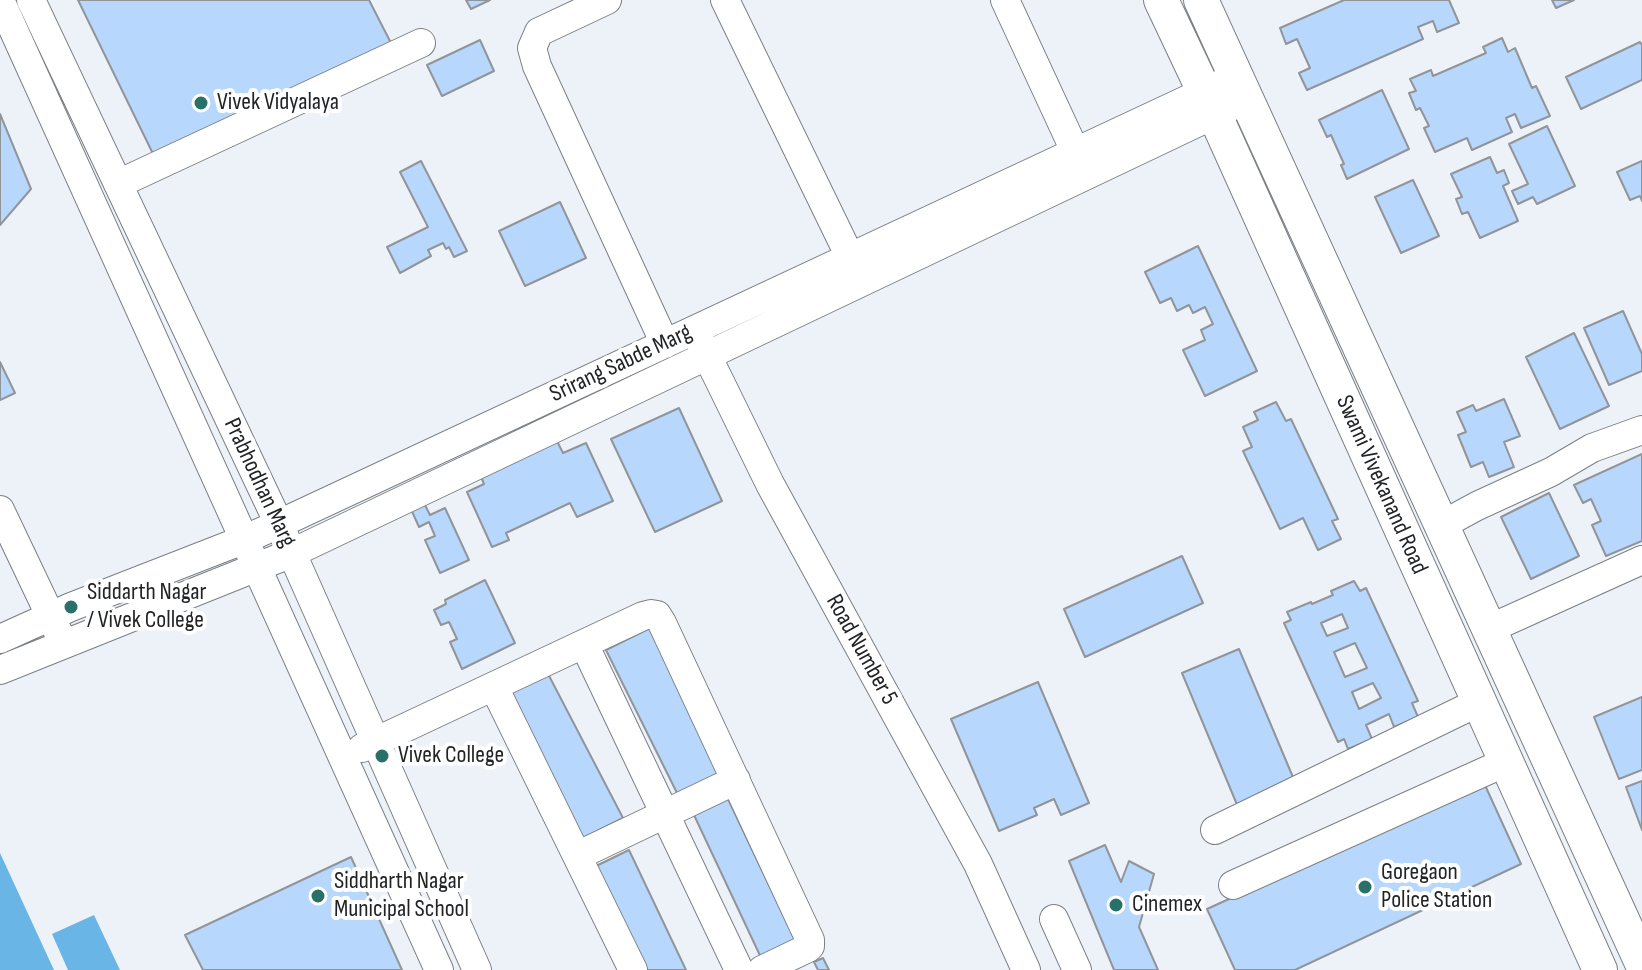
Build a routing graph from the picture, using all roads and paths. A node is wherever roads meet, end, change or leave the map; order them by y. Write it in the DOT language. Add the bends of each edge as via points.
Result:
graph roads {
  1 [pos="0,0"];
  2 [pos="31,0"];
  3 [pos="607,0"];
  4 [pos="725,0"];
  5 [pos="1005,0"];
  6 [pos="1161,0"];
  7 [pos="1201,0"];
  8 [pos="421,43"];
  9 [pos="1242,88"];
  10 [pos="1210,103"];
  11 [pos="1075,151"];
  12 [pos="118,184"];
  13 [pos="850,257"];
  14 [pos="701,342"];
  15 [pos="665,344"];
  16 [pos="1642,430"];
  17 [pos="0,510"];
  18 [pos="279,524"];
  19 [pos="1442,525"];
  20 [pos="243,540"];
  21 [pos="292,553"];
  22 [pos="1642,560"];
  23 [pos="257,568"];
  24 [pos="52,617"];
  25 [pos="325,627"];
  26 [pos="1489,629"];
  27 [pos="0,639"];
  28 [pos="291,642"];
  29 [pos="64,644"];
  30 [pos="584,644"];
  31 [pos="0,670"];
  32 [pos="494,687"];
  33 [pos="1479,702"];
  34 [pos="376,742"];
  35 [pos="343,757"];
  36 [pos="1506,762"];
  37 [pos="736,780"];
  38 [pos="665,813"];
  39 [pos="1215,830"];
  40 [pos="577,856"];
  41 [pos="1233,885"];
  42 [pos="1054,919"];
  43 [pos="1638,943"];
  44 [pos="1596,961"];
  45 [pos="439,970"];
  46 [pos="477,970"];
  47 [pos="633,970"];
  48 [pos="739,970"];
  49 [pos="762,970"];
  50 [pos="1026,970"];
  51 [pos="1077,970"];
  1 -- 20 [label="street"];
  2 -- 12 [label="street, Prabhodhan Marg"];
  3 -- 15 [label="street" via="539,32 532,48"];
  4 -- 13 [label="street"];
  5 -- 11 [label="street"];
  6 -- 10 [label="main road, Swami Vivekanand Road"];
  7 -- 9 [label="main road, Swami Vivekanand Road"];
  8 -- 12 [label="street"];
  9 -- 10 [label="street, Srirang Sabde Marg"];
  9 -- 19 [label="main road, Swami Vivekanand Road"];
  10 -- 11 [label="street, Srirang Sabde Marg"];
  10 -- 14 [label="street, Srirang Sabde Marg"];
  10 -- 33 [label="main road, Swami Vivekanand Road"];
  11 -- 13 [label="street, Srirang Sabde Marg"];
  12 -- 18 [label="street, Prabhodhan Marg"];
  13 -- 14 [label="street, Srirang Sabde Marg"];
  14 -- 15 [label="street, Srirang Sabde Marg"];
  14 -- 21 [label="street, Srirang Sabde Marg"];
  14 -- 50 [label="street, Road Number 5" via="770,484 978,864"];
  15 -- 18 [label="street, Srirang Sabde Marg"];
  16 -- 19 [label="street" via="1592,448"];
  17 -- 24 [label="street"];
  18 -- 20 [label="street, Srirang Sabde Marg"];
  18 -- 21 [label="street, Prabhodhan Marg"];
  19 -- 26 [label="main road, Swami Vivekanand Road"];
  20 -- 23 [label="street"];
  20 -- 24 [label="street, Srirang Sabde Marg"];
  21 -- 23 [label="street, Srirang Sabde Marg"];
  21 -- 25 [label="street, Prabhodhan Marg"];
  22 -- 26 [label="street"];
  23 -- 28 [label="street"];
  23 -- 29 [label="street, Srirang Sabde Marg"];
  24 -- 27 [label="street, Srirang Sabde Marg"];
  24 -- 29 [label="street"];
  25 -- 28 [label="street"];
  25 -- 34 [label="street, Prabhodhan Marg"];
  26 -- 43 [label="main road, Swami Vivekanand Road"];
  28 -- 35 [label="street"];
  29 -- 31 [label="street, Srirang Sabde Marg"];
  30 -- 32 [label="street"];
  30 -- 37 [label="street" via="643,616 657,615"];
  30 -- 38 [label="street"];
  32 -- 34 [label="street"];
  32 -- 40 [label="street"];
  33 -- 36 [label="main road, Swami Vivekanand Road"];
  33 -- 39 [label="street"];
  34 -- 35 [label="street"];
  34 -- 46 [label="street, Prabhodhan Marg"];
  35 -- 45 [label="street"];
  36 -- 41 [label="street"];
  36 -- 44 [label="main road, Swami Vivekanand Road"];
  37 -- 38 [label="street"];
  37 -- 49 [label="street" via="811,943"];
  38 -- 40 [label="street"];
  38 -- 48 [label="street"];
  40 -- 47 [label="street"];
  42 -- 51 [label="street"];
  43 -- 44 [label="street"];
}
